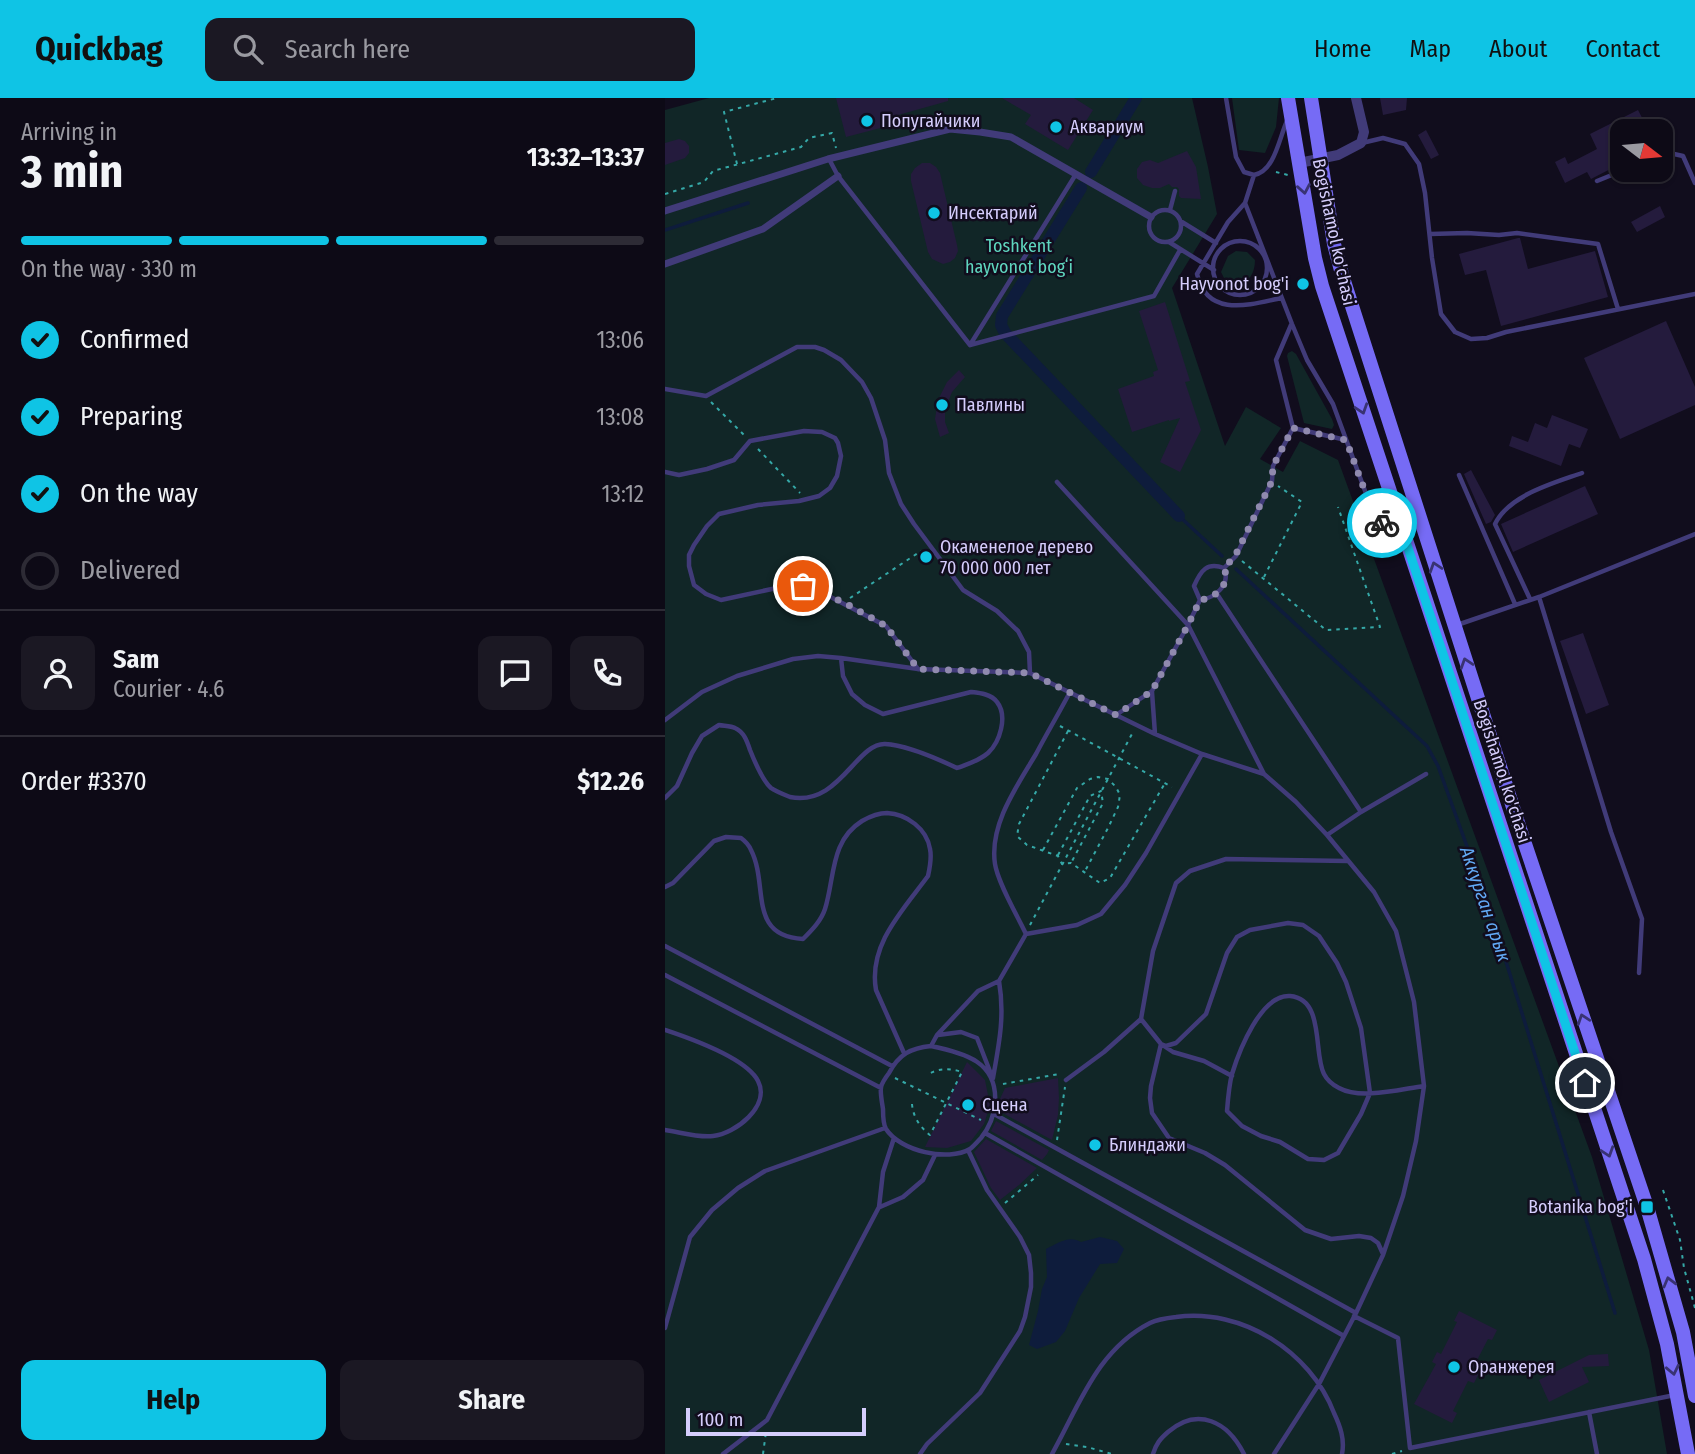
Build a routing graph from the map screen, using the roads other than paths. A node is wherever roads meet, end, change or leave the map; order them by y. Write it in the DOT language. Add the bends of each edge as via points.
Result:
graph roads {
  1 [pos="1226,98"];
  2 [pos="1288,98"];
  3 [pos="1311,98"];
  4 [pos="1356,98"];
  5 [pos="1291,114"];
  6 [pos="1361,143"];
  7 [pos="1673,154"];
  8 [pos="828,159"];
  9 [pos="1320,160"];
  10 [pos="1299,163"];
  11 [pos="1076,174"];
  12 [pos="838,176"];
  13 [pos="1254,176"];
  14 [pos="1610,176"];
  15 [pos="1597,181"];
  16 [pos="1695,183"];
  17 [pos="1175,191"];
  18 [pos="1245,203"];
  19 [pos="1170,210"];
  20 [pos="665,211"];
  21 [pos="1151,217"];
  22 [pos="1181,222"];
  23 [pos="1429,234"];
  24 [pos="1168,242"];
  25 [pos="1216,243"];
  26 [pos="1181,250"];
  27 [pos="1217,254"];
  28 [pos="1266,258"];
  29 [pos="665,264"];
  30 [pos="1203,264"];
  31 [pos="1214,271"];
  32 [pos="1695,294"];
  33 [pos="1281,298"];
  34 [pos="1618,309"];
  35 [pos="1292,324"];
  36 [pos="970,345"];
  37 [pos="665,388"];
  38 [pos="1293,428"];
  39 [pos="1346,440"];
  40 [pos="665,472"];
  41 [pos="1582,473"];
  42 [pos="1459,475"];
  43 [pos="1057,482"];
  44 [pos="1695,534"];
  45 [pos="1405,539"];
  46 [pos="1224,568"];
  47 [pos="1217,594"];
  48 [pos="1539,597"];
  49 [pos="1530,599"];
  50 [pos="1200,600"];
  51 [pos="1515,604"];
  52 [pos="1188,625"];
  53 [pos="1454,627"];
  54 [pos="841,658"];
  55 [pos="918,669"];
  56 [pos="1030,673"];
  57 [pos="1152,691"];
  58 [pos="1070,692"];
  59 [pos="1116,715"];
  60 [pos="665,720"];
  61 [pos="1155,734"];
  62 [pos="1202,754"];
  63 [pos="1264,774"];
  64 [pos="1426,774"];
  65 [pos="665,798"];
  66 [pos="1361,812"];
  67 [pos="1520,829"];
  68 [pos="1327,835"];
  69 [pos="1503,835"];
  70 [pos="1347,861"];
  71 [pos="665,887"];
  72 [pos="1025,934"];
  73 [pos="665,946"];
  74 [pos="1639,973"];
  75 [pos="665,975"];
  76 [pos="999,981"];
  77 [pos="1141,1019"];
  78 [pos="665,1030"];
  79 [pos="937,1035"];
  80 [pos="1161,1044"];
  81 [pos="931,1046"];
  82 [pos="904,1053"];
  83 [pos="892,1066"];
  84 [pos="1232,1076"];
  85 [pos="993,1079"];
  86 [pos="1066,1080"];
  87 [pos="1424,1086"];
  88 [pos="881,1088"];
  89 [pos="1370,1093"];
  90 [pos="1611,1101"];
  91 [pos="1593,1108"];
  92 [pos="994,1114"];
  93 [pos="885,1128"];
  94 [pos="665,1130"];
  95 [pos="985,1133"];
  96 [pos="894,1138"];
  97 [pos="968,1150"];
  98 [pos="935,1154"];
  99 [pos="879,1207"];
  100 [pos="1383,1255"];
  101 [pos="1355,1315"];
  102 [pos="665,1328"];
  103 [pos="1689,1335"];
  104 [pos="1344,1336"];
  105 [pos="1319,1384"];
  106 [pos="1695,1394"];
  107 [pos="1678,1395"];
  108 [pos="1589,1412"];
  109 [pos="1410,1451"];
  110 [pos="723,1454"];
  111 [pos="920,1454"];
  112 [pos="1052,1454"];
  113 [pos="1153,1454"];
  114 [pos="1244,1454"];
  115 [pos="1274,1454"];
  116 [pos="1342,1454"];
  117 [pos="1597,1454"];
  118 [pos="1688,1454"];
  1 -- 13 [label="lane" via="1236,157 1244,172"];
  2 -- 5 [label="main road, Bogishamol ko'chasi"];
  3 -- 9 [label="main road, Bogishamol ko'chasi"];
  4 -- 6 [label="street" via="1364,132"];
  5 -- 10 [label="main road, Bogishamol ko'chasi"];
  5 -- 13 [label="lane" via="1273,159"];
  6 -- 9 [label="street"];
  6 -- 23 [label="lane" via="1384,138 1405,144 1419,164"];
  7 -- 16 [label="lane" via="1683,156"];
  8 -- 11 [label="street" via="950,129 1011,137"];
  8 -- 12 [label="lane"];
  8 -- 20 [label="street"];
  9 -- 10 [label="street"];
  53 -- 9 [label="main road, Bogishamol ko'chasi, one-way" via="1343,278"];
  10 -- 45 [label="main road, Bogishamol ko'chasi, one-way" via="1322,286"];
  11 -- 21 [label="street"];
  11 -- 36 [label="lane"];
  12 -- 29 [label="street" via="763,229"];
  12 -- 36 [label="lane"];
  13 -- 18 [label="lane"];
  14 -- 15 [label="lane"];
  17 -- 19 [label="lane"];
  18 -- 25 [label="lane"];
  18 -- 28 [label="lane"];
  19 -- 21 [label="lane" via="1159,210"];
  19 -- 22 [label="lane"];
  21 -- 24 [label="lane" via="1150,233"];
  22 -- 24 [label="lane" via="1177,237"];
  22 -- 25 [label="lane"];
  23 -- 34 [label="lane" via="1517,233 1598,244"];
  23 -- 34 [label="lane" via="1441,314 1455,332 1471,339"];
  24 -- 26 [label="lane"];
  25 -- 27 [label="lane"];
  25 -- 30 [label="lane"];
  26 -- 30 [label="lane"];
  26 -- 36 [label="lane" via="1154,296"];
  27 -- 28 [label="lane" via="1238,241 1255,245"];
  27 -- 31 [label="lane"];
  28 -- 31 [label="lane" via="1263,282 1242,295 1220,286"];
  28 -- 33 [label="lane"];
  30 -- 31 [label="lane"];
  30 -- 33 [label="lane" via="1197,274 1199,284 1211,300 1223,305"];
  32 -- 34 [label="lane"];
  33 -- 35 [label="lane"];
  35 -- 38 [label="lane" via="1276,360"];
  35 -- 39 [label="lane"];
  37 -- 56 [label="lane" via="706,396 797,347 815,347 848,366 871,398 901,505 963,590 1018,631 1029,652"];
  38 -- 39 [label="lane"];
  38 -- 46 [label="lane" via="1273,466 1272,481 1235,556"];
  39 -- 45 [label="lane" via="1375,518"];
  40 -- 55 [label="lane" via="679,475 734,460 751,441 804,431 835,438 841,456 837,476 819,496 719,514 706,526 689,555 694,584 722,600 803,586 886,626"];
  41 -- 49 [label="lane" via="1536,490 1507,508 1495,524"];
  42 -- 51 [label="lane"];
  43 -- 52 [label="lane"];
  44 -- 48 [label="lane"];
  45 -- 69 [label="main road, Bogishamol ko'chasi"];
  46 -- 47 [label="lane" via="1226,582"];
  46 -- 50 [label="lane" via="1208,566 1197,579 1194,586"];
  47 -- 50 [label="lane"];
  47 -- 66 [label="lane"];
  48 -- 49 [label="lane"];
  48 -- 74 [label="lane" via="1642,919"];
  49 -- 51 [label="lane"];
  50 -- 52 [label="lane"];
  51 -- 53 [label="lane"];
  52 -- 57 [label="lane"];
  52 -- 63 [label="lane"];
  67 -- 53 [label="main road, Bogishamol ko'chasi, one-way"];
  54 -- 55 [label="lane"];
  54 -- 60 [label="lane" via="793,659 737,676 702,692"];
  54 -- 65 [label="lane" via="852,694 883,714 971,692 991,697 1003,715 994,746 977,761 957,768 928,755 877,745 824,792 806,798 771,788 747,739 735,728 719,725 702,736 677,786"];
  55 -- 56 [label="lane"];
  56 -- 58 [label="lane"];
  57 -- 59 [label="lane"];
  57 -- 61 [label="lane"];
  58 -- 59 [label="lane"];
  58 -- 72 [label="lane" via="1019,784 995,839 997,873"];
  59 -- 61 [label="lane"];
  61 -- 62 [label="lane"];
  62 -- 63 [label="lane"];
  62 -- 72 [label="lane" via="1146,853 1101,914 1077,925"];
  63 -- 68 [label="lane"];
  64 -- 66 [label="lane"];
  66 -- 68 [label="lane"];
  67 -- 69 [label="main road" via="1510,827"];
  90 -- 67 [label="main road, Bogishamol ko'chasi, one-way"];
  68 -- 70 [label="lane"];
  69 -- 91 [label="main road, Bogishamol ko'chasi"];
  70 -- 77 [label="lane" via="1226,859 1190,871 1176,883 1153,951"];
  70 -- 87 [label="lane" via="1374,892 1396,931 1414,1002"];
  71 -- 82 [label="lane" via="713,841 726,836 740,838 753,852 768,924 790,938 803,939 825,910 835,856 849,831 885,813 913,822 928,841 928,876 886,932 874,979"];
  72 -- 76 [label="lane"];
  73 -- 83 [label="lane"];
  75 -- 88 [label="lane"];
  76 -- 79 [label="lane" via="978,991"];
  76 -- 85 [label="lane" via="1002,1028"];
  77 -- 80 [label="lane"];
  77 -- 86 [label="lane"];
  78 -- 94 [label="lane" via="739,1063 758,1081 761,1091 748,1117 726,1133 703,1136"];
  79 -- 81 [label="lane"];
  79 -- 85 [label="lane" via="961,1032 977,1038"];
  80 -- 84 [label="lane"];
  80 -- 89 [label="lane" via="1176,1043 1206,1014 1237,937 1267,926 1297,924 1318,936 1346,982 1361,1028"];
  80 -- 100 [label="lane" via="1150,1098 1152,1113 1169,1138 1225,1165 1305,1230 1331,1239 1371,1238"];
  81 -- 82 [label="lane"];
  81 -- 85 [label="lane" via="974,1059"];
  82 -- 83 [label="lane"];
  83 -- 88 [label="lane"];
  84 -- 89 [label="lane" via="1227,1111 1242,1126 1308,1159 1324,1160 1338,1153"];
  84 -- 89 [label="lane" via="1264,1008 1290,996 1311,1010 1325,1077 1348,1092"];
  85 -- 92 [label="lane"];
  87 -- 89 [label="lane"];
  87 -- 100 [label="lane" via="1403,1196"];
  88 -- 93 [label="lane"];
  90 -- 91 [label="main road" via="1605,1110"];
  103 -- 90 [label="main road, Bogishamol ko'chasi, one-way"];
  91 -- 107 [label="main road, Bogishamol ko'chasi, one-way" via="1644,1258"];
  92 -- 95 [label="lane"];
  92 -- 101 [label="lane"];
  93 -- 96 [label="lane"];
  93 -- 102 [label="lane" via="765,1171 712,1210 690,1237"];
  95 -- 97 [label="lane"];
  95 -- 104 [label="lane"];
  96 -- 98 [label="lane"];
  96 -- 99 [label="lane" via="883,1172"];
  97 -- 98 [label="lane"];
  97 -- 111 [label="lane" via="987,1190 1029,1255 1031,1287 1020,1331 980,1393"];
  98 -- 99 [label="lane" via="923,1180 903,1197"];
  99 -- 110 [label="lane" via="767,1420"];
  100 -- 101 [label="lane"];
  101 -- 104 [label="lane"];
  101 -- 109 [label="lane" via="1398,1338"];
  103 -- 106 [label="main road, Bogishamol ko'chasi"];
  104 -- 105 [label="lane"];
  105 -- 112 [label="lane" via="1293,1354 1251,1328 1204,1316 1164,1319 1119,1345 1102,1363"];
  105 -- 115 [label="lane"];
  105 -- 116 [label="lane" via="1340,1427"];
  106 -- 107 [label="main road"];
  107 -- 108 [label="lane"];
  107 -- 118 [label="main road, Bogishamol ko'chasi"];
  108 -- 109 [label="lane"];
  108 -- 117 [label="lane"];
  113 -- 114 [label="lane" via="1157,1441 1178,1423 1195,1418 1223,1427"];
}
